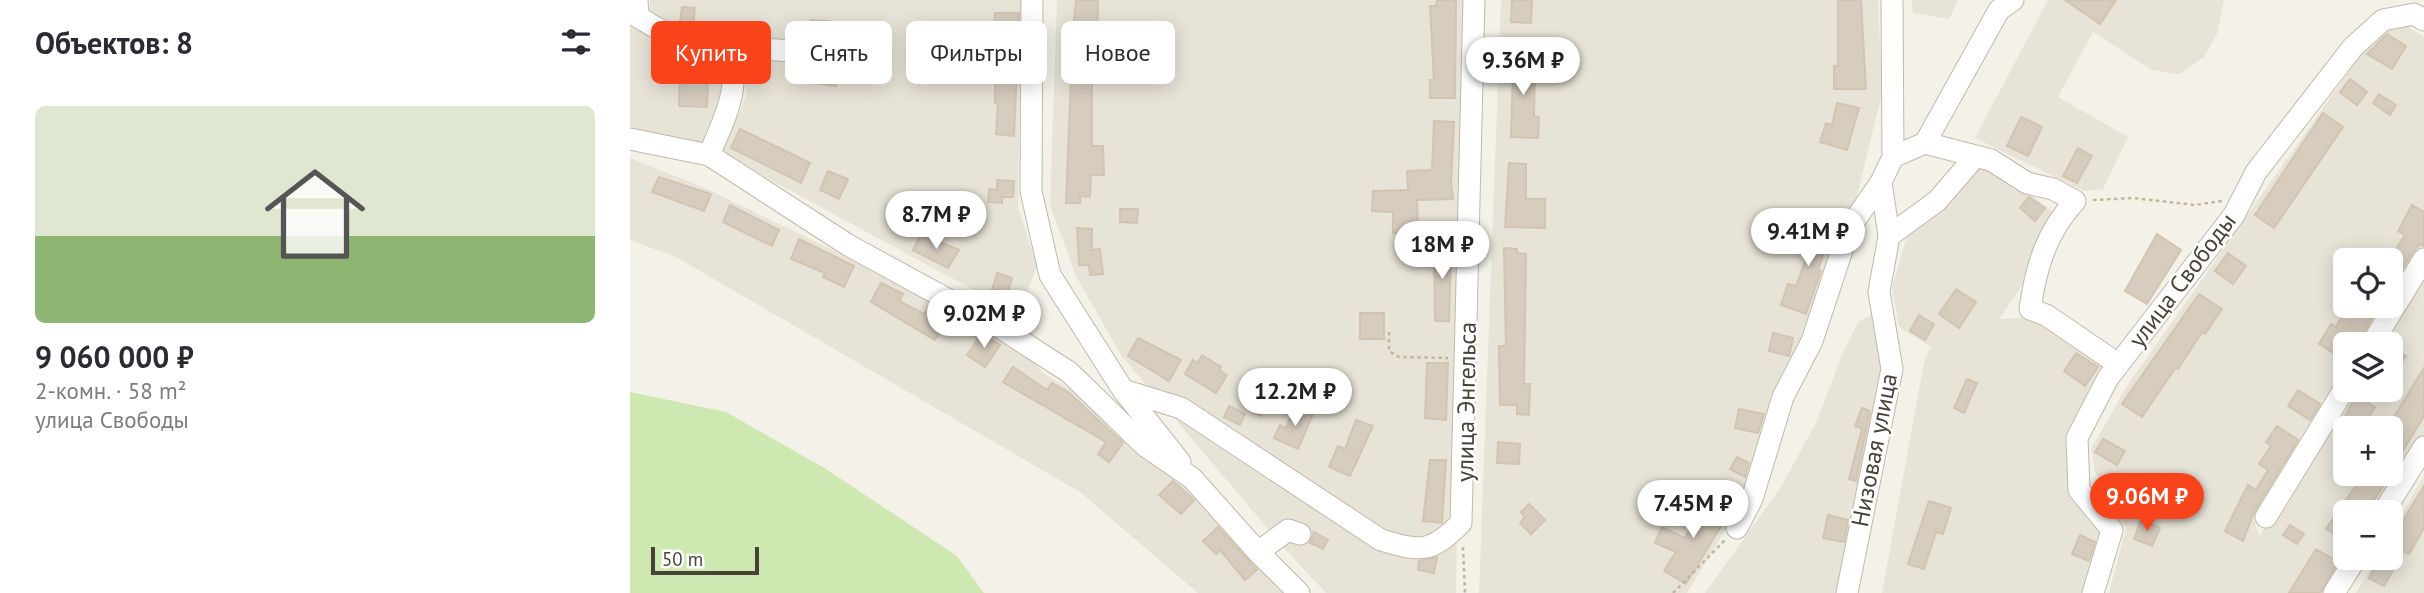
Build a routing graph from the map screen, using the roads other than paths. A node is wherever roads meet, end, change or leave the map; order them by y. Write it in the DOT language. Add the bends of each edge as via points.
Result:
graph roads {
  1 [pos="637,0"];
  2 [pos="1032,0"];
  3 [pos="1474,0"];
  4 [pos="1892,0"];
  5 [pos="2013,0"];
  6 [pos="2419,17"];
  7 [pos="651,24"];
  8 [pos="733,84"];
  9 [pos="630,139"];
  10 [pos="1925,143"];
  11 [pos="709,155"];
  12 [pos="1975,156"];
  13 [pos="1892,157"];
  14 [pos="1881,182"];
  15 [pos="1889,236"];
  16 [pos="2424,259"];
  17 [pos="2379,332"];
  18 [pos="2118,364"];
  19 [pos="1123,390"];
  20 [pos="2336,402"];
  21 [pos="2424,447"];
  22 [pos="1192,478"];
  23 [pos="2392,500"];
  24 [pos="2266,517"];
  25 [pos="1737,528"];
  26 [pos="1300,534"];
  27 [pos="1258,552"];
  28 [pos="2348,570"];
  29 [pos="1299,593"];
  30 [pos="1847,593"];
  31 [pos="2093,593"];
  32 [pos="2334,593"];
  1 -- 7 [label="street" via="638,17"];
  2 -- 19 [label="street" via="1031,191 1050,275"];
  3 -- 19 [label="street, улица Энгельса" via="1461,523 1439,545 1413,550 1381,540 1181,408"];
  4 -- 13 [label="street"];
  5 -- 10 [label="street" via="1999,10"];
  6 -- 18 [label="street, улица Свободы" via="2383,20 2353,47 2256,172 2226,225"];
  8 -- 11 [label="street"];
  9 -- 11 [label="street"];
  10 -- 12 [label="street"];
  10 -- 13 [label="street"];
  11 -- 22 [label="street" via="848,245 1002,329 1069,372 1144,445"];
  12 -- 15 [label="street" via="1937,201"];
  12 -- 18 [label="street" via="2075,201 2056,222 2046,244 2030,309"];
  13 -- 14 [label="street"];
  14 -- 15 [label="street, Низовая улица"];
  14 -- 25 [label="street" via="1849,229 1812,341 1783,397 1752,499"];
  15 -- 30 [label="street, Низовая улица" via="1879,292 1892,369"];
  16 -- 17 [label="street"];
  18 -- 31 [label="street, улица Свободы" via="2077,438 2079,491 2112,530"];
  19 -- 22 [label="street"];
  20 -- 24 [label="street"];
  21 -- 23 [label="street"];
  22 -- 27 [label="street"];
  26 -- 27 [label="street" via="1288,530"];
  27 -- 29 [label="street"];
  28 -- 32 [label="street"];
}
